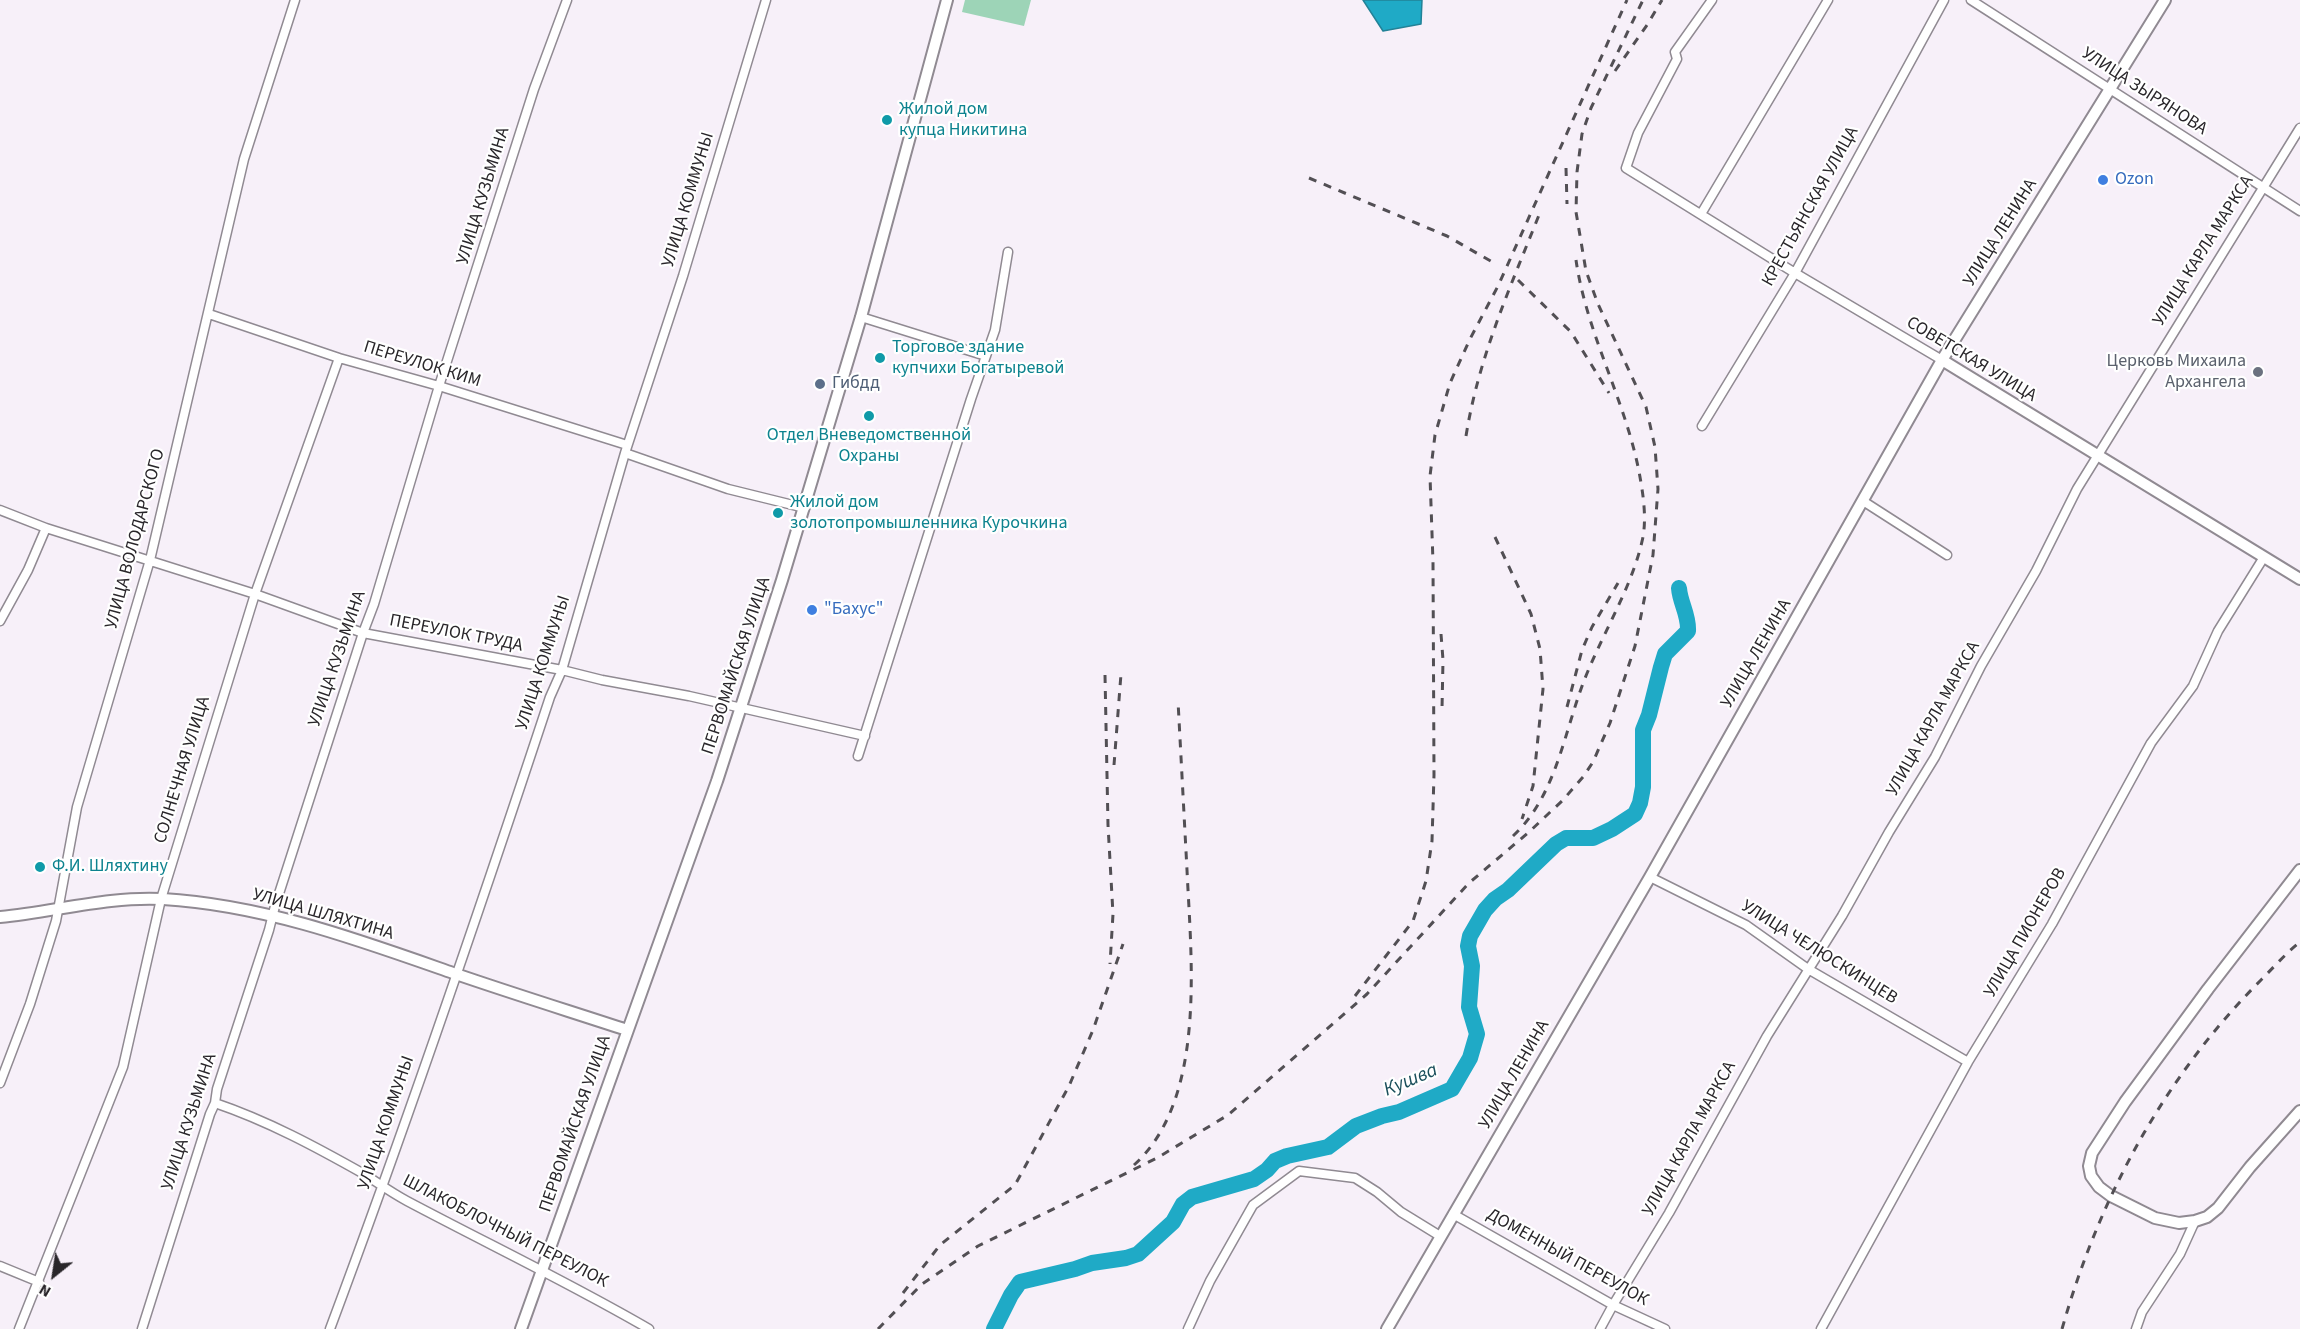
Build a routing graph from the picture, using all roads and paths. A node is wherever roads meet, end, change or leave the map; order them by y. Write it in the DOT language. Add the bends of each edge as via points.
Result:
graph roads {
  1 [pos="295,0"];
  2 [pos="567,0"];
  3 [pos="766,0"];
  4 [pos="947,0"];
  5 [pos="1712,0"];
  6 [pos="1828,0"];
  7 [pos="1944,0"];
  8 [pos="1971,0"];
  9 [pos="2165,0"];
  10 [pos="2109,89"];
  11 [pos="2300,128"];
  12 [pos="2263,188"];
  13 [pos="2300,211"];
  14 [pos="1701,214"];
  15 [pos="1008,252"];
  16 [pos="1795,273"];
  17 [pos="209,314"];
  18 [pos="861,317"];
  19 [pos="986,356"];
  20 [pos="339,358"];
  21 [pos="1942,360"];
  22 [pos="439,386"];
  23 [pos="1702,426"];
  24 [pos="626,449"];
  25 [pos="2097,456"];
  26 [pos="1863,501"];
  27 [pos="805,508"];
  28 [pos="0,510"];
  29 [pos="46,528"];
  30 [pos="1947,555"];
  31 [pos="2264,557"];
  32 [pos="150,560"];
  33 [pos="2300,579"];
  34 [pos="255,594"];
  35 [pos="0,621"];
  36 [pos="363,633"];
  37 [pos="562,670"];
  38 [pos="741,709"];
  39 [pos="865,736"];
  40 [pos="858,756"];
  41 [pos="2300,870"];
  42 [pos="1650,877"];
  43 [pos="161,898"];
  44 [pos="57,909"];
  45 [pos="272,916"];
  46 [pos="0,917"];
  47 [pos="1808,969"];
  48 [pos="456,974"];
  49 [pos="627,1030"];
  50 [pos="1968,1062"];
  51 [pos="0,1083"];
  52 [pos="215,1103"];
  53 [pos="2300,1111"];
  54 [pos="383,1187"];
  55 [pos="1453,1214"];
  56 [pos="2195,1221"];
  57 [pos="1440,1236"];
  58 [pos="0,1266"];
  59 [pos="542,1272"];
  60 [pos="39,1282"];
  61 [pos="1613,1305"];
  62 [pos="19,1329"];
  63 [pos="142,1329"];
  64 [pos="330,1329"];
  65 [pos="521,1329"];
  66 [pos="650,1329"];
  67 [pos="1188,1329"];
  68 [pos="1387,1329"];
  69 [pos="1600,1329"];
  70 [pos="1665,1329"];
  71 [pos="1821,1329"];
  72 [pos="2136,1329"];
  1 -- 17 [label="street, УЛИЦА ВОЛОДАРСКОГО" via="244,159"];
  2 -- 22 [label="street, УЛИЦА КУЗЬМИНА" via="534,88"];
  3 -- 24 [label="street, УЛИЦА КОММУНЫ"];
  4 -- 18 [label="main road, ПЕРВОМАЙСКАЯ УЛИЦА"];
  5 -- 14 [label="street, СОВЕТСКАЯ УЛИЦА" via="1676,52 1677,59 1638,133 1626,168"];
  6 -- 14 [label="street"];
  7 -- 16 [label="street, КРЕСТЬЯНСКАЯ УЛИЦА"];
  8 -- 10 [label="street, УЛИЦА ЗЫРЯНОВА"];
  9 -- 10 [label="main road, УЛИЦА ЛЕНИНА"];
  10 -- 12 [label="street, УЛИЦА ЗЫРЯНОВА"];
  10 -- 21 [label="main road, УЛИЦА ЛЕНИНА"];
  11 -- 12 [label="street, УЛИЦА КАРЛА МАРКСА"];
  12 -- 13 [label="street, УЛИЦА ЗЫРЯНОВА"];
  12 -- 25 [label="street, УЛИЦА КАРЛА МАРКСА"];
  14 -- 16 [label="street, СОВЕТСКАЯ УЛИЦА"];
  15 -- 19 [label="street" via="995,330"];
  16 -- 21 [label="street, СОВЕТСКАЯ УЛИЦА"];
  16 -- 23 [label="street, КРЕСТЬЯНСКАЯ УЛИЦА"];
  17 -- 20 [label="street, ПЕРЕУЛОК КИМ"];
  17 -- 32 [label="street, УЛИЦА ВОЛОДАРСКОГО"];
  18 -- 19 [label="street"];
  18 -- 27 [label="main road, ПЕРВОМАЙСКАЯ УЛИЦА"];
  19 -- 39 [label="street"];
  20 -- 22 [label="street, ПЕРЕУЛОК КИМ"];
  20 -- 34 [label="street, СОЛНЕЧНАЯ УЛИЦА"];
  21 -- 25 [label="main road, СОВЕТСКАЯ УЛИЦА"];
  21 -- 26 [label="main road, УЛИЦА ЛЕНИНА"];
  22 -- 24 [label="street, ПЕРЕУЛОК КИМ"];
  22 -- 36 [label="street, УЛИЦА КУЗЬМИНА"];
  24 -- 27 [label="street, ПЕРЕУЛОК КИМ" via="728,489"];
  24 -- 37 [label="street, УЛИЦА КОММУНЫ"];
  25 -- 31 [label="main road, СОВЕТСКАЯ УЛИЦА"];
  25 -- 47 [label="street, УЛИЦА КАРЛА МАРКСА" via="1935,757"];
  26 -- 30 [label="street"];
  26 -- 42 [label="main road, УЛИЦА ЛЕНИНА"];
  27 -- 38 [label="main road, ПЕРВОМАЙСКАЯ УЛИЦА"];
  28 -- 29 [label="street, ПЕРЕУЛОК ТРУДА"];
  29 -- 32 [label="street, ПЕРЕУЛОК ТРУДА"];
  29 -- 35 [label="street"];
  31 -- 33 [label="main road, СОВЕТСКАЯ УЛИЦА"];
  31 -- 50 [label="street, УЛИЦА ПИОНЕРОВ" via="2218,631 2193,686 2151,743 2052,924"];
  32 -- 34 [label="street, ПЕРЕУЛОК ТРУДА"];
  32 -- 44 [label="street, УЛИЦА ВОЛОДАРСКОГО" via="76,807"];
  34 -- 36 [label="street, ПЕРЕУЛОК ТРУДА"];
  34 -- 43 [label="street, СОЛНЕЧНАЯ УЛИЦА"];
  36 -- 37 [label="street, ПЕРЕУЛОК ТРУДА"];
  36 -- 45 [label="street, УЛИЦА КУЗЬМИНА"];
  37 -- 38 [label="street, ПЕРЕУЛОК ТРУДА"];
  37 -- 48 [label="street, УЛИЦА КОММУНЫ"];
  38 -- 39 [label="street, ПЕРЕУЛОК ТРУДА"];
  38 -- 49 [label="main road, ПЕРВОМАЙСКАЯ УЛИЦА"];
  39 -- 40 [label="street"];
  41 -- 56 [label="main road" via="2208,989 2092,1153 2091,1176 2112,1196 2155,1218 2180,1223"];
  42 -- 47 [label="street, УЛИЦА ЧЕЛЮСКИНЦЕВ" via="1746,925"];
  42 -- 55 [label="main road, УЛИЦА ЛЕНИНА"];
  43 -- 44 [label="main road, УЛИЦА ШЛЯХТИНА"];
  43 -- 45 [label="main road, УЛИЦА ШЛЯХТИНА"];
  43 -- 60 [label="street, СОЛНЕЧНАЯ УЛИЦА" via="123,1066"];
  44 -- 46 [label="main road, УЛИЦА ШЛЯХТИНА"];
  44 -- 51 [label="street, УЛИЦА ВОЛОДАРСКОГО" via="30,1004"];
  45 -- 48 [label="main road, УЛИЦА ШЛЯХТИНА"];
  45 -- 52 [label="street, УЛИЦА КУЗЬМИНА"];
  47 -- 50 [label="street, УЛИЦА ЧЕЛЮСКИНЦЕВ"];
  47 -- 61 [label="street, УЛИЦА КАРЛА МАРКСА"];
  48 -- 49 [label="main road, УЛИЦА ШЛЯХТИНА"];
  48 -- 54 [label="street, УЛИЦА КОММУНЫ"];
  49 -- 59 [label="main road, ПЕРВОМАЙСКАЯ УЛИЦА"];
  50 -- 71 [label="street, УЛИЦА ПИОНЕРОВ"];
  52 -- 54 [label="street, ШЛАКОБЛОЧНЫЙ ПЕРЕУЛОК" via="280,1128"];
  52 -- 63 [label="street, УЛИЦА КУЗЬМИНА"];
  53 -- 56 [label="main road" via="2218,1208"];
  54 -- 59 [label="street, ШЛАКОБЛОЧНЫЙ ПЕРЕУЛОК"];
  54 -- 64 [label="street, УЛИЦА КОММУНЫ"];
  55 -- 57 [label="main road, УЛИЦА ЛЕНИНА"];
  55 -- 61 [label="street, ДОМЕННЫЙ ПЕРЕУЛОК"];
  56 -- 72 [label="street"];
  57 -- 67 [label="street" via="1355,1178 1299,1171 1253,1205"];
  57 -- 68 [label="main road, УЛИЦА ЛЕНИНА"];
  58 -- 60 [label="street"];
  59 -- 65 [label="main road, ПЕРВОМАЙСКАЯ УЛИЦА"];
  59 -- 66 [label="street, ШЛАКОБЛОЧНЫЙ ПЕРЕУЛОК"];
  60 -- 62 [label="street, СОЛНЕЧНАЯ УЛИЦА"];
  61 -- 69 [label="street, УЛИЦА КАРЛА МАРКСА"];
  61 -- 70 [label="street, ДОМЕННЫЙ ПЕРЕУЛОК"];
}
